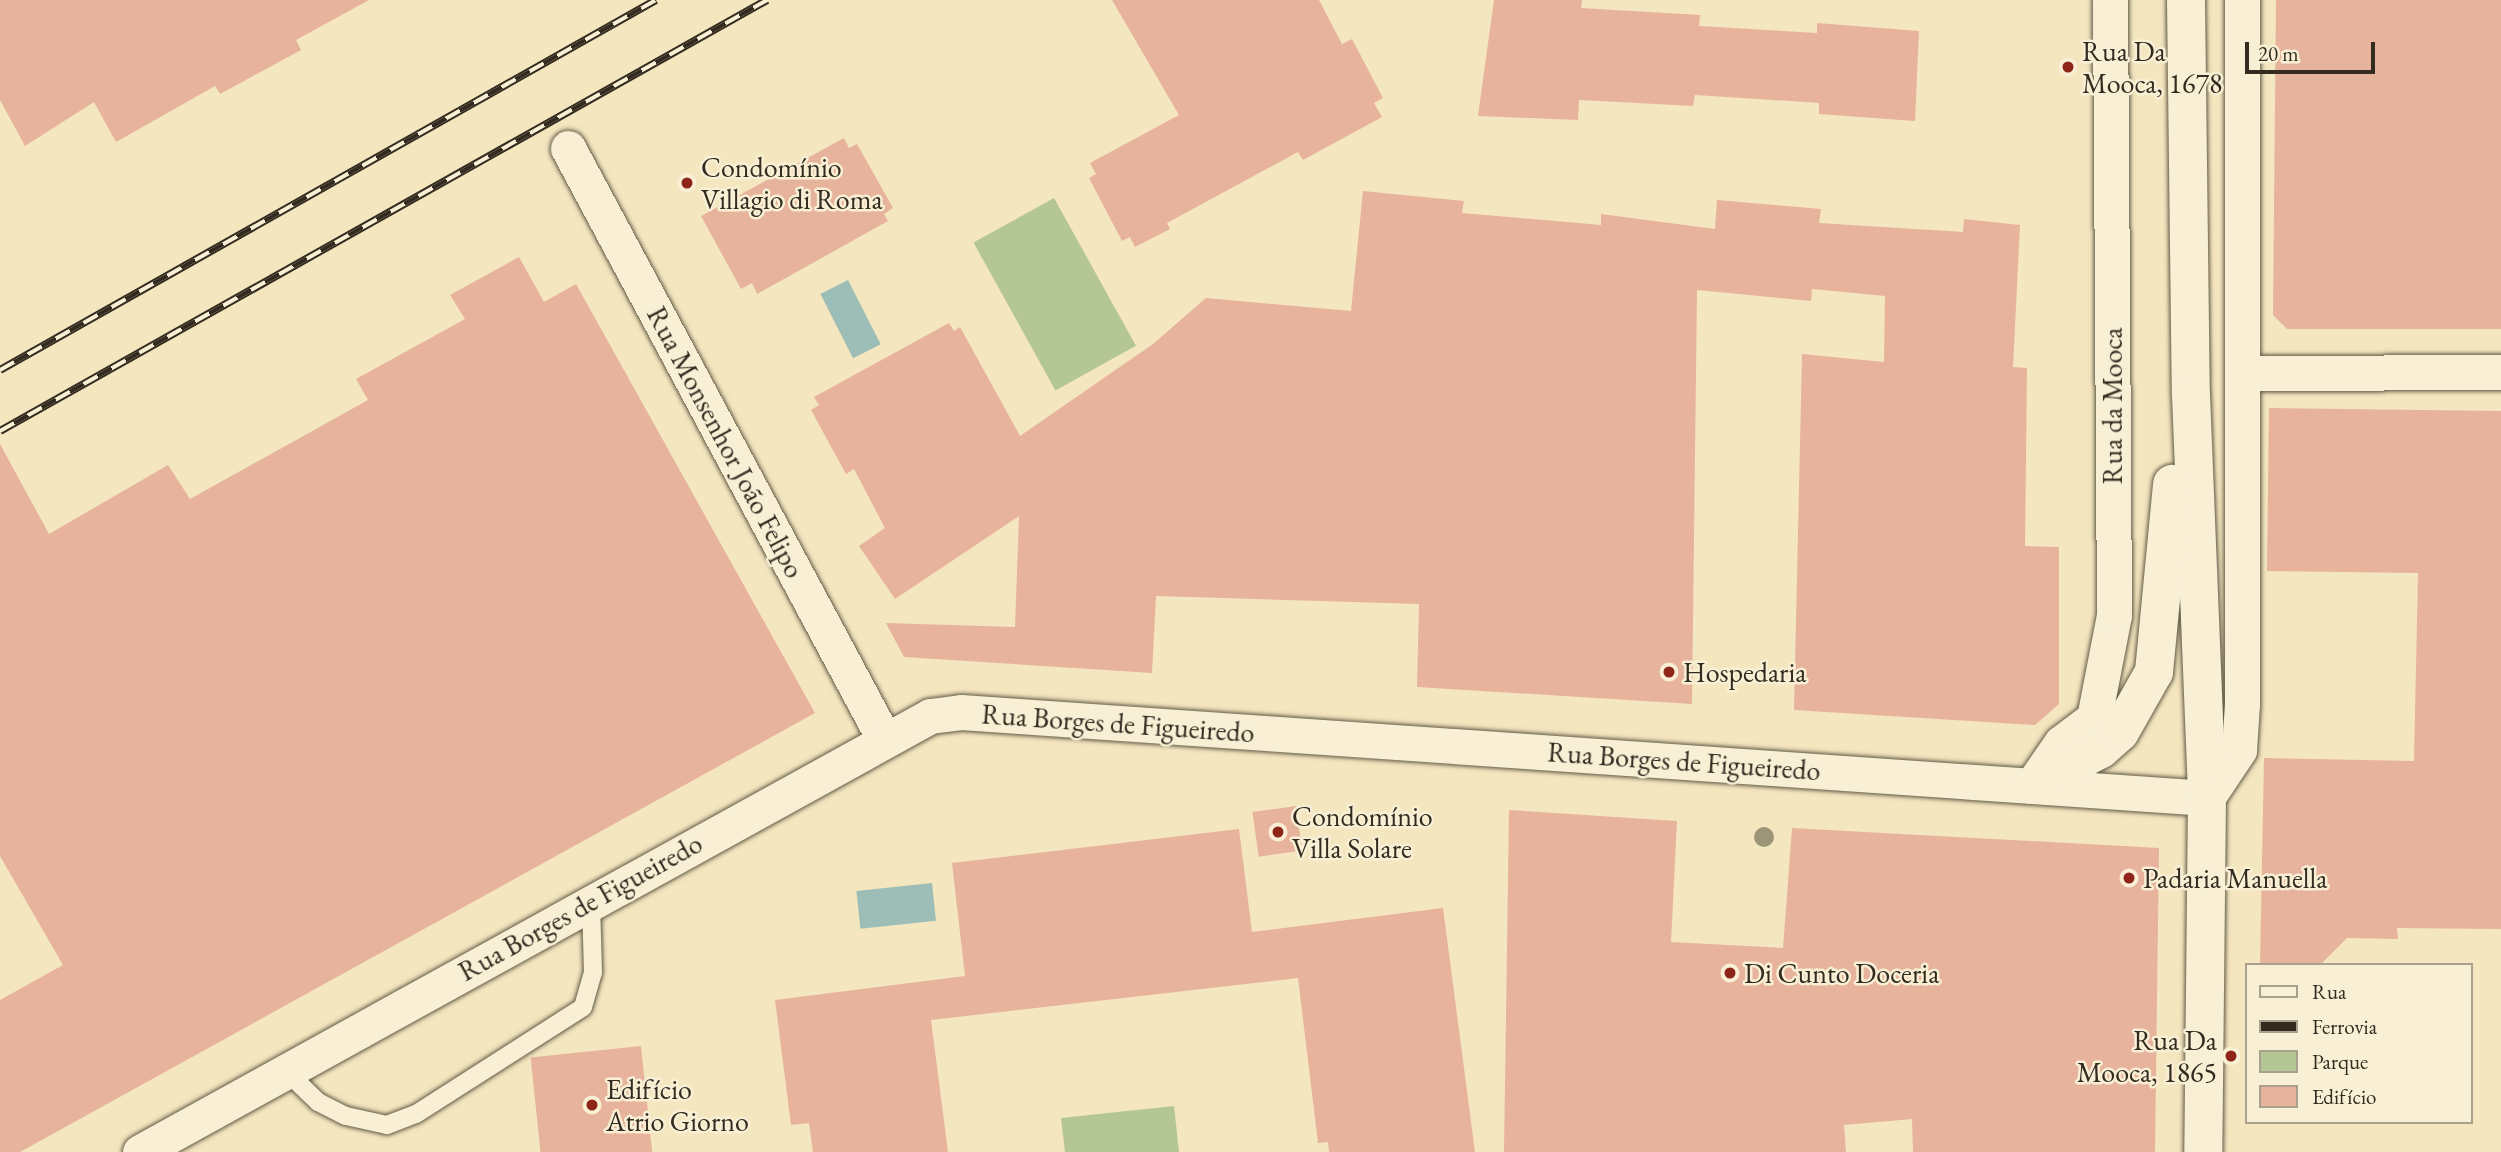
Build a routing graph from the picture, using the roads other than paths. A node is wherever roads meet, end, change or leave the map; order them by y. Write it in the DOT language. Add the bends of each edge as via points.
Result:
graph roads {
  1 [pos="2110,0"];
  2 [pos="2186,0"];
  3 [pos="2242,0"];
  4 [pos="568,148"];
  5 [pos="2501,372"];
  6 [pos="2242,373"];
  7 [pos="2191,395"];
  8 [pos="883,737"];
  9 [pos="2032,785"];
  10 [pos="2207,798"];
  11 [pos="592,900"];
  12 [pos="286,1071"];
  13 [pos="140,1152"];
  14 [pos="2203,1152"];
  1 -- 9 [label="street, Rua da Mooca" via="2114,615 2094,718 2061,743"];
  2 -- 7 [label="main road"];
  3 -- 6 [label="street"];
  4 -- 8 [label="street, Rua Monsenhor João Felipo"];
  5 -- 6 [label="street"];
  6 -- 10 [label="street" via="2239,751"];
  7 -- 9 [label="main road" via="2175,424 2170,540 2154,672 2120,732 2101,748"];
  7 -- 10 [label="main road"];
  8 -- 9 [label="street, Rua Borges de Figueiredo" via="930,716 961,712"];
  8 -- 11 [label="street, Rua Borges de Figueiredo"];
  9 -- 10 [label="street, Rua Borges de Figueiredo"];
  10 -- 14 [label="main road"];
  11 -- 12 [label="street, Rua Borges de Figueiredo"];
  11 -- 12 [label="lane" via="593,973 583,1007 416,1114 387,1125 345,1116 318,1102"];
  12 -- 13 [label="street, Rua Borges de Figueiredo"];
}
